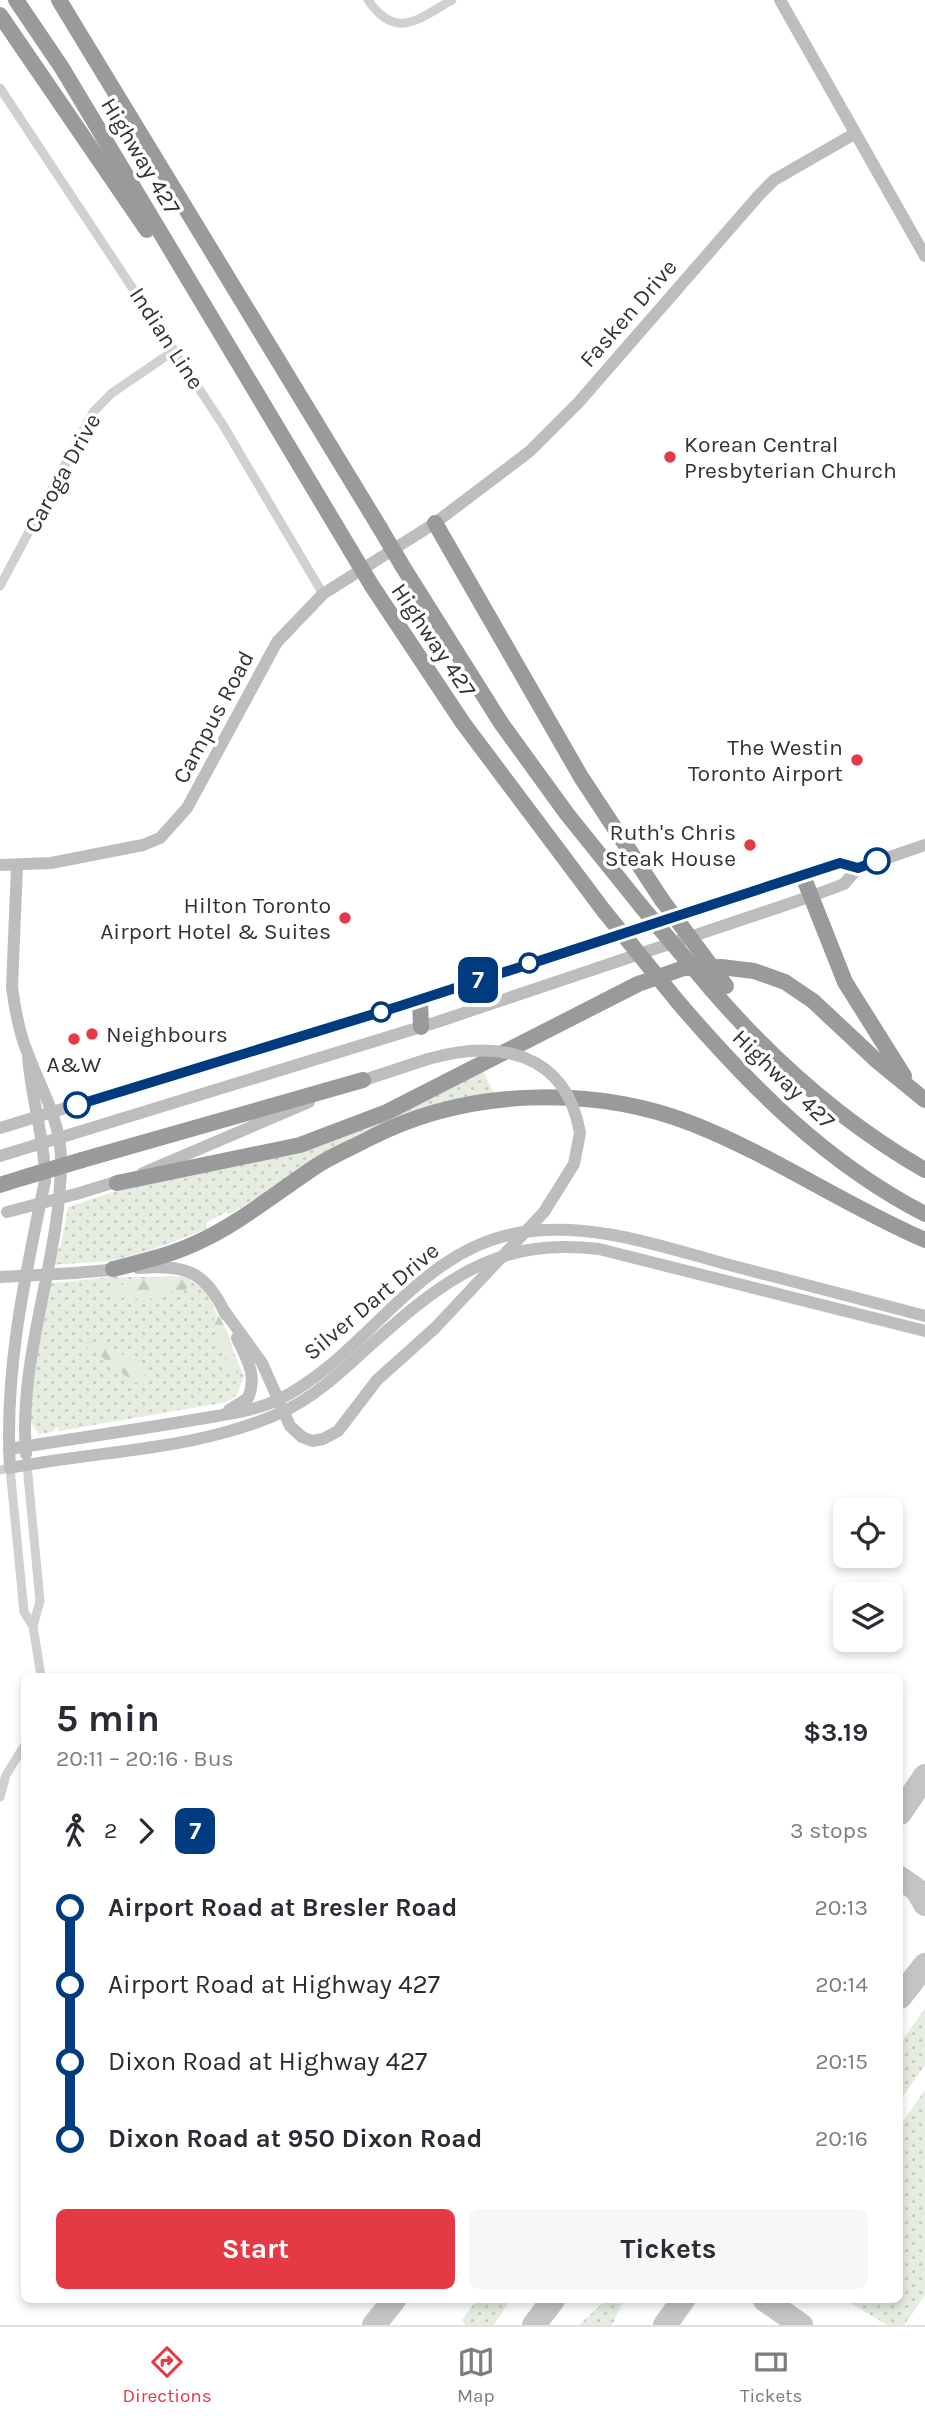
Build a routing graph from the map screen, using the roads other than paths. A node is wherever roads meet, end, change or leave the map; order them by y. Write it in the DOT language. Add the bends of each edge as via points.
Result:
graph roads {
  1 [pos="16,0"];
  2 [pos="59,0"];
  3 [pos="368,0"];
  4 [pos="452,0"];
  5 [pos="780,0"];
  6 [pos="66,7"];
  7 [pos="0,15"];
  8 [pos="0,89"];
  9 [pos="854,134"];
  10 [pos="920,235"];
  11 [pos="925,256"];
  12 [pos="208,314"];
  13 [pos="176,350"];
  14 [pos="435,523"];
  15 [pos="0,586"];
  16 [pos="323,594"];
  17 [pos="925,845"];
  18 [pos="0,865"];
  19 [pos="17,866"];
  20 [pos="858,868"];
  21 [pos="803,876"];
  22 [pos="812,896"];
  23 [pos="719,988"];
  24 [pos="420,1000"];
  25 [pos="421,1027"];
  26 [pos="28,1056"];
  27 [pos="363,1080"];
  28 [pos="911,1087"];
  29 [pos="925,1100"];
  30 [pos="52,1112"];
  31 [pos="35,1117"];
  32 [pos="0,1128"];
  33 [pos="58,1138"];
  34 [pos="42,1143"];
  35 [pos="0,1156"];
  36 [pos="925,1170"];
  37 [pos="117,1183"];
  38 [pos="0,1185"];
  39 [pos="2,1213"];
  40 [pos="925,1214"];
  41 [pos="925,1240"];
  42 [pos="113,1269"];
  43 [pos="0,1277"];
  44 [pos="821,1289"];
  45 [pos="816,1303"];
  46 [pos="223,1309"];
  47 [pos="925,1316"];
  48 [pos="925,1331"];
  49 [pos="10,1376"];
  50 [pos="28,1377"];
  51 [pos="281,1405"];
  52 [pos="217,1416"];
  53 [pos="25,1447"];
  54 [pos="9,1450"];
  55 [pos="27,1465"];
  56 [pos="5,1469"];
  57 [pos="33,1626"];
  58 [pos="41,1673"];
  59 [pos="21,1751"];
  60 [pos="0,1797"];
  1 -- 12 [label="highway, Highway 427" via="62,68"];
  2 -- 6 [label="highway, Highway 427"];
  3 -- 4 [label="street" via="385,20 397,25 413,22"];
  5 -- 9 [label="street"];
  6 -- 23 [label="highway, Highway 427, bridge" via="501,723 641,905"];
  7 -- 12 [label="highway"];
  8 -- 13 [label="street, Indian Line"];
  9 -- 10 [label="street"];
  9 -- 14 [label="street, Fasken Drive" via="767,187 578,403 525,456"];
  10 -- 11 [label="street"];
  12 -- 40 [label="highway, Highway 427, bridge" via="372,586 463,723 604,911 678,1002 786,1118 850,1169"];
  13 -- 15 [label="street, Caroga Drive" via="112,393 93,412"];
  13 -- 16 [label="street, Indian Line" via="253,471"];
  14 -- 16 [label="street, Campus Road"];
  14 -- 23 [label="highway, bridge" via="581,777"];
  16 -- 19 [label="street, Campus Road" via="277,642 187,808 160,838 62,861"];
  17 -- 20 [label="street"];
  18 -- 19 [label="street, Campus Road"];
  19 -- 26 [label="street" via="12,987"];
  20 -- 21 [label="street" via="840,863"];
  20 -- 22 [label="street" via="845,884"];
  21 -- 22 [label="highway"];
  21 -- 24 [label="street"];
  22 -- 25 [label="street"];
  22 -- 28 [label="highway" via="845,982"];
  23 -- 36 [label="highway, Highway 427" via="761,1045 836,1111"];
  24 -- 25 [label="highway"];
  24 -- 30 [label="street"];
  25 -- 33 [label="street"];
  26 -- 30 [label="street"];
  26 -- 31 [label="street"];
  27 -- 37 [label="street"];
  27 -- 38 [label="highway, bridge"];
  27 -- 51 [label="street, bridge" via="452,1052 493,1049 534,1063 562,1086 572,1103 580,1133 574,1164 544,1212 435,1328 377,1380 338,1431 312,1441 302,1437 293,1431"];
  28 -- 29 [label="highway"];
  28 -- 37 [label="highway" via="785,982 754,971 684,968 638,985 344,1130 300,1145"];
  30 -- 31 [label="street"];
  30 -- 33 [label="street"];
  31 -- 32 [label="street"];
  31 -- 34 [label="street"];
  33 -- 34 [label="street"];
  33 -- 50 [label="street" via="59,1213"];
  34 -- 35 [label="street"];
  34 -- 49 [label="street" via="45,1181"];
  37 -- 39 [label="street, bridge"];
  41 -- 42 [label="highway" via="695,1125 654,1111 599,1101 522,1097 456,1108 383,1132 321,1163 241,1219 193,1244"];
  42 -- 43 [label="street, bridge"];
  42 -- 46 [label="street" via="158,1267 192,1272 212,1288"];
  44 -- 45 [label="street"];
  44 -- 47 [label="street, Silver Dart Drive"];
  44 -- 51 [label="street, Silver Dart Drive" via="623,1237 563,1229 520,1233 467,1251 425,1277"];
  45 -- 48 [label="street, Silver Dart Drive"];
  45 -- 51 [label="street, Silver Dart Drive" via="599,1249 554,1245 519,1251 458,1275 346,1368"];
  46 -- 51 [label="street" via="262,1363"];
  46 -- 52 [label="street" via="251,1367 253,1383 248,1398"];
  49 -- 50 [label="street"];
  49 -- 54 [label="street"];
  50 -- 53 [label="street"];
  51 -- 52 [label="street, Silver Dart Drive"];
  51 -- 55 [label="street, Silver Dart Drive" via="225,1434"];
  52 -- 53 [label="street, Silver Dart Drive"];
  53 -- 54 [label="street, Silver Dart Drive"];
  53 -- 55 [label="street"];
  54 -- 56 [label="street"];
  55 -- 56 [label="street, Silver Dart Drive"];
  55 -- 57 [label="street" via="40,1601"];
  56 -- 57 [label="street" via="24,1612"];
  57 -- 58 [label="street"];
  59 -- 60 [label="street" via="6,1775"];
}
